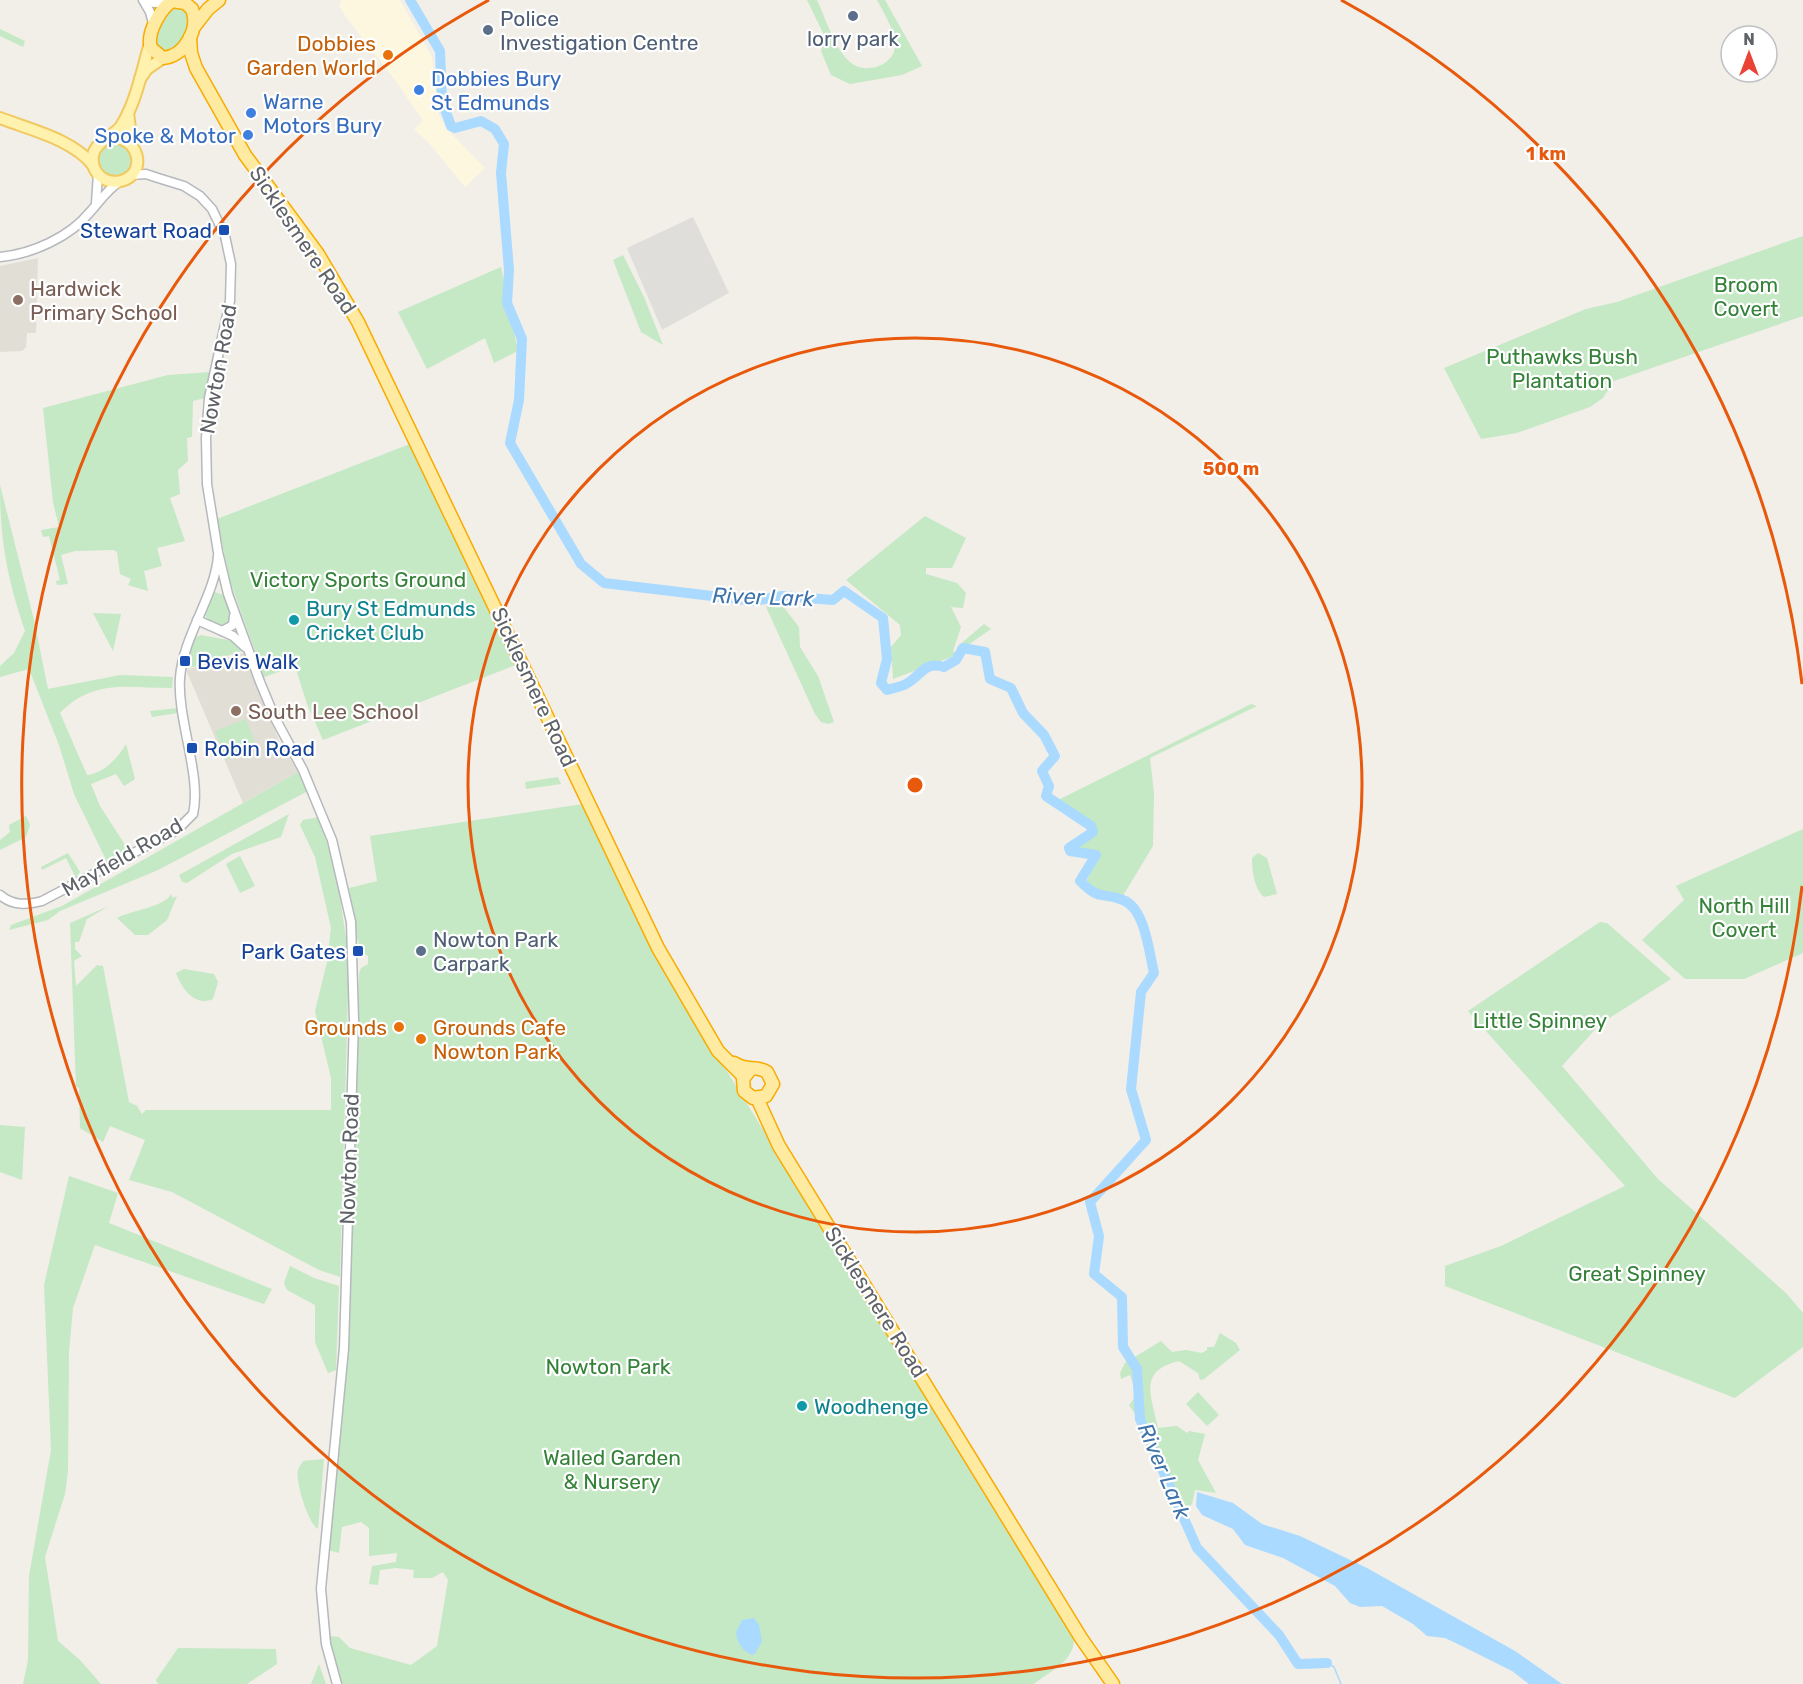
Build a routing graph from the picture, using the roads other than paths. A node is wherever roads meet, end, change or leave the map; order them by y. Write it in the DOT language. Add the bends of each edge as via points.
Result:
graph roads {
  1 [pos="219,0"];
  2 [pos="144,1"];
  3 [pos="171,2"];
  4 [pos="154,27"];
  5 [pos="192,32"];
  6 [pos="150,43"];
  7 [pos="168,58"];
  8 [pos="138,81"];
  9 [pos="214,102"];
  10 [pos="128,112"];
  11 [pos="0,118"];
  12 [pos="102,141"];
  13 [pos="65,144"];
  14 [pos="135,149"];
  15 [pos="95,170"];
  16 [pos="131,175"];
  17 [pos="158,178"];
  18 [pos="119,182"];
  19 [pos="96,203"];
  20 [pos="0,257"];
  21 [pos="218,552"];
  22 [pos="206,593"];
  23 [pos="228,594"];
  24 [pos="233,610"];
  25 [pos="197,620"];
  26 [pos="222,631"];
  27 [pos="249,652"];
  28 [pos="0,895"];
  29 [pos="747,1073"];
  30 [pos="761,1097"];
  31 [pos="337,1684"];
  32 [pos="1113,1684"];
  1 -- 5 [label="highway"];
  2 -- 3 [label="street"];
  2 -- 4 [label="street"];
  3 -- 4 [label="highway"];
  3 -- 5 [label="highway, Sicklesmere Road" via="185,3 192,9"];
  4 -- 6 [label="highway"];
  5 -- 7 [label="highway"];
  5 -- 9 [label="highway, Sicklesmere Road" via="192,58"];
  6 -- 7 [label="highway, Sicklesmere Road" via="155,52"];
  6 -- 8 [label="main road"];
  7 -- 8 [label="main road" via="147,69"];
  7 -- 9 [label="highway, Sicklesmere Road" via="187,66"];
  8 -- 10 [label="main road"];
  9 -- 29 [label="highway, Sicklesmere Road" via="245,155 318,254 358,322 658,948 723,1057"];
  10 -- 12 [label="main road" via="119,128"];
  10 -- 14 [label="main road"];
  11 -- 13 [label="main road"];
  12 -- 13 [label="main road" via="88,147"];
  12 -- 14 [label="main road" via="116,137"];
  12 -- 15 [label="main road" via="93,154"];
  13 -- 15 [label="main road" via="84,154"];
  14 -- 16 [label="main road" via="138,162"];
  14 -- 17 [label="street, Nowton Road" via="142,164"];
  15 -- 18 [label="main road" via="111,182"];
  15 -- 19 [label="street"];
  16 -- 17 [label="street, Nowton Road"];
  16 -- 18 [label="main road"];
  17 -- 21 [label="street, Nowton Road" via="184,186 207,202 225,236 231,264 231,302 209,398 206,438 207,484"];
  18 -- 19 [label="street"];
  19 -- 20 [label="street" via="79,223 53,242"];
  21 -- 22 [label="street, Mayfield Road"];
  21 -- 23 [label="street, Nowton Road"];
  22 -- 23 [label="street" via="219,588"];
  22 -- 25 [label="street, Mayfield Road"];
  23 -- 24 [label="street, Nowton Road"];
  24 -- 26 [label="street" via="233,626"];
  24 -- 27 [label="street, Nowton Road"];
  25 -- 26 [label="street"];
  25 -- 28 [label="street, Mayfield Road" via="180,679 194,792 193,814 177,830 42,901 20,904 8,902"];
  26 -- 27 [label="street" via="240,641"];
  27 -- 31 [label="street, Nowton Road" via="272,713 322,814 339,864 352,931 354,1020 344,1348 321,1589 326,1644"];
  29 -- 30 [label="highway, Sicklesmere Road" via="744,1091"];
  29 -- 30 [label="highway, Sicklesmere Road" via="763,1069 770,1075 773,1084"];
  30 -- 32 [label="highway, Sicklesmere Road" via="779,1146 1087,1648"];
}
